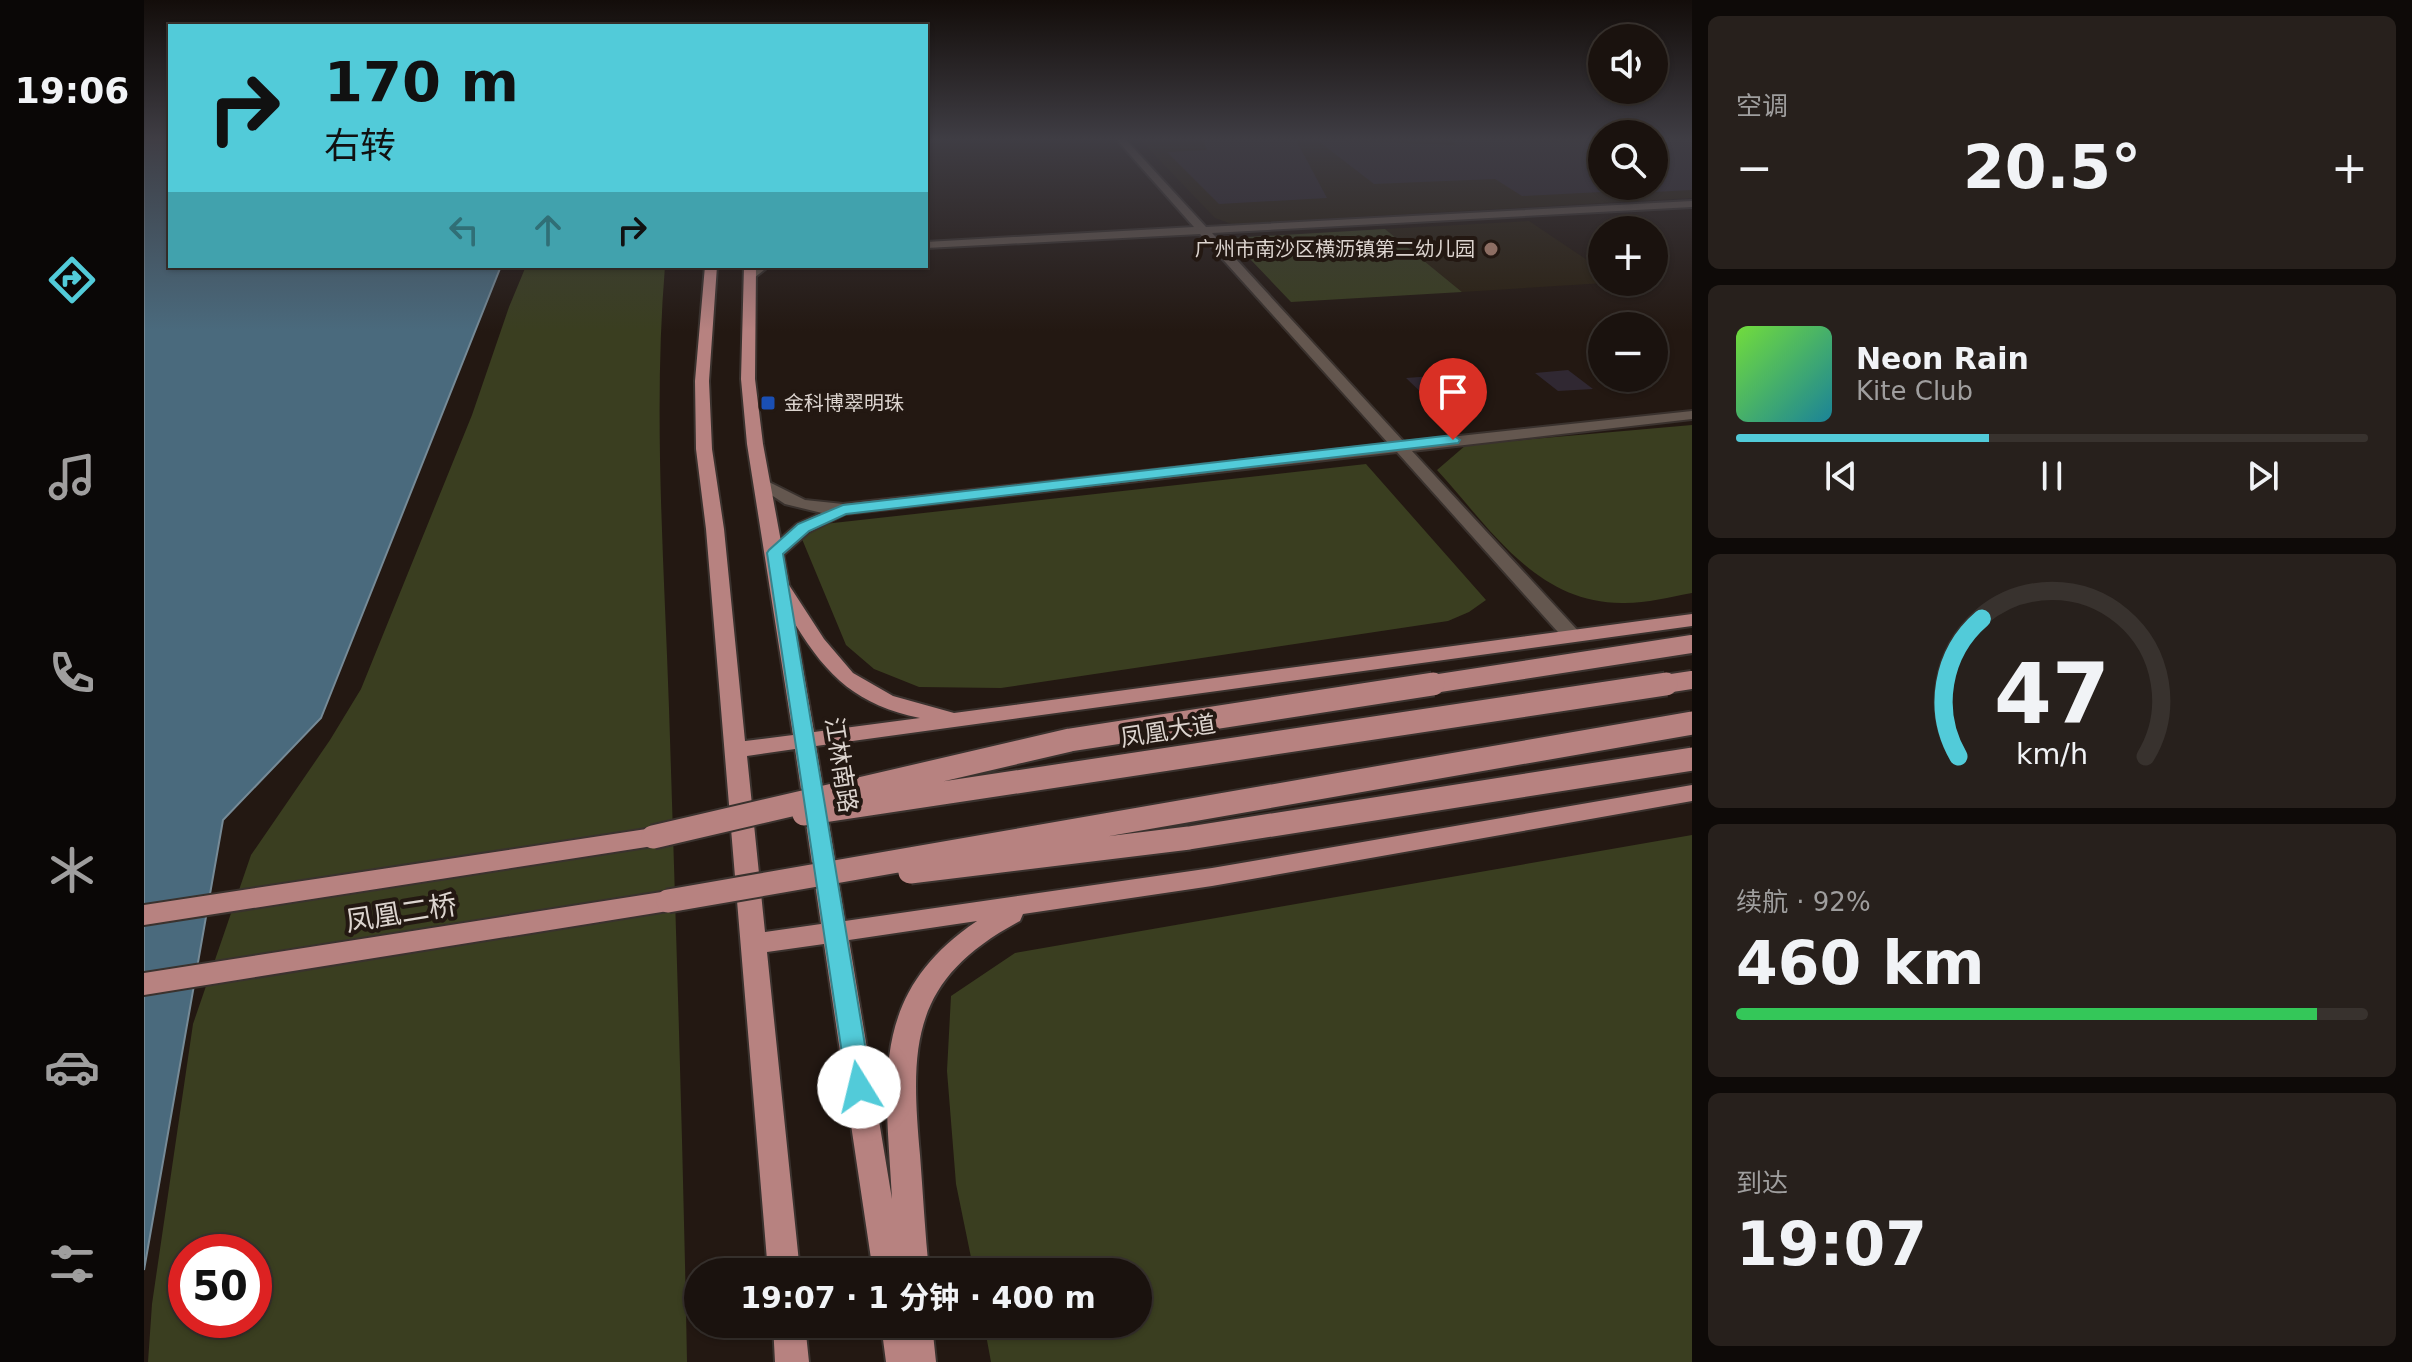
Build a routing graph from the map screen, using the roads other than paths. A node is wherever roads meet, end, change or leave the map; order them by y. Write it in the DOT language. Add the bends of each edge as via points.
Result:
graph roads {
  1 [pos="1178,204"];
  2 [pos="1692,204"];
  3 [pos="1203,231"];
  4 [pos="928,245"];
  5 [pos="711,268"];
  6 [pos="750,271"];
  7 [pos="1692,415"];
  8 [pos="1399,445"];
  9 [pos="763,484"];
  10 [pos="843,509"];
  11 [pos="775,553"];
  12 [pos="779,579"];
  13 [pos="1692,620"];
  14 [pos="1573,637"];
  15 [pos="1692,644"];
  16 [pos="1692,680"];
  17 [pos="993,716"];
  18 [pos="1692,723"];
  19 [pos="805,741"];
  20 [pos="735,750"];
  21 [pos="1692,759"];
  22 [pos="1692,793"];
  23 [pos="653,837"];
  24 [pos="668,901"];
  25 [pos="1030,905"];
  26 [pos="144,915"];
  27 [pos="835,933"];
  28 [pos="753,944"];
  29 [pos="144,984"];
  30 [pos="783,1258"];
  31 [pos="887,1258"];
  32 [pos="912,1258"];
  33 [pos="790,1338"];
  34 [pos="899,1338"];
  35 [pos="917,1338"];
  36 [pos="792,1362"];
  37 [pos="903,1362"];
  38 [pos="919,1362"];
  1 -- 3 [label="street"];
  2 -- 3 [label="street"];
  3 -- 4 [label="street"];
  3 -- 8 [label="street"];
  5 -- 20 [label="main road" via="702,381 704,449"];
  6 -- 9 [label="main road, 江林南路" via="748,379"];
  7 -- 8 [label="street"];
  8 -- 10 [label="street"];
  8 -- 14 [label="street"];
  9 -- 10 [label="street" via="795,503"];
  9 -- 11 [label="main road, 江林南路"];
  10 -- 11 [label="street" via="803,528"];
  11 -- 12 [label="main road, 江林南路"];
  12 -- 17 [label="main road" via="820,652 840,676 861,690 909,710 950,717"];
  12 -- 19 [label="main road, 江林南路"];
  13 -- 14 [label="main road, 凤凰大道"];
  14 -- 17 [label="main road, 凤凰大道"];
  15 -- 23 [label="main road, bridge" via="1070,740"];
  16 -- 23 [label="main road, 凤凰大道, bridge"];
  17 -- 19 [label="main road, 凤凰大道"];
  18 -- 24 [label="main road, bridge"];
  19 -- 20 [label="main road, 凤凰大道"];
  19 -- 27 [label="main road, 江林南路"];
  20 -- 28 [label="main road"];
  21 -- 24 [label="main road, bridge" via="1189,838"];
  22 -- 25 [label="main road"];
  23 -- 26 [label="main road, 凤凰二桥"];
  24 -- 29 [label="main road, 凤凰二桥"];
  25 -- 27 [label="main road"];
  25 -- 32 [label="main road" via="989,924 954,951 926,986 910,1019 901,1056 900,1096"];
  27 -- 28 [label="main road"];
  27 -- 31 [label="main road, 江林南路"];
  28 -- 30 [label="main road"];
  33 -- 36 [label="main road"];
  34 -- 37 [label="main road"];
  35 -- 38 [label="main road"];
}
